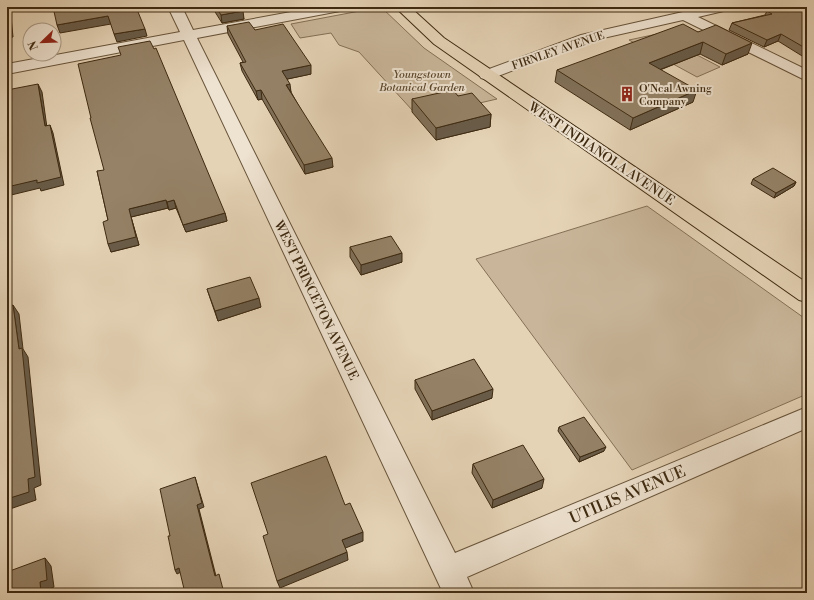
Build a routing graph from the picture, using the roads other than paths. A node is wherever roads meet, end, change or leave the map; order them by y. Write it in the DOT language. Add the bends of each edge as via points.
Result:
graph roads {
  1 [pos="174,7"];
  2 [pos="340,7"];
  3 [pos="402,7"];
  4 [pos="723,7"];
  5 [pos="692,12"];
  6 [pos="188,35"];
  7 [pos="7,69"];
  8 [pos="487,75"];
  9 [pos="807,76"];
  10 [pos="807,294"];
  11 [pos="807,417"];
  12 [pos="454,582"];
  1 -- 6 [label="street, WEST PRINCETON AVENUE"];
  2 -- 6 [label="street"];
  3 -- 8 [label="main road, WEST INDIANOLA AVENUE" via="439,41"];
  4 -- 5 [label="street, FIRNLEY AVENUE"];
  5 -- 8 [label="street, FIRNLEY AVENUE" via="586,38"];
  5 -- 9 [label="street"];
  6 -- 7 [label="street"];
  6 -- 12 [label="street, WEST PRINCETON AVENUE"];
  8 -- 10 [label="main road, WEST INDIANOLA AVENUE"];
  11 -- 12 [label="street, UTILIS AVENUE"];
}
